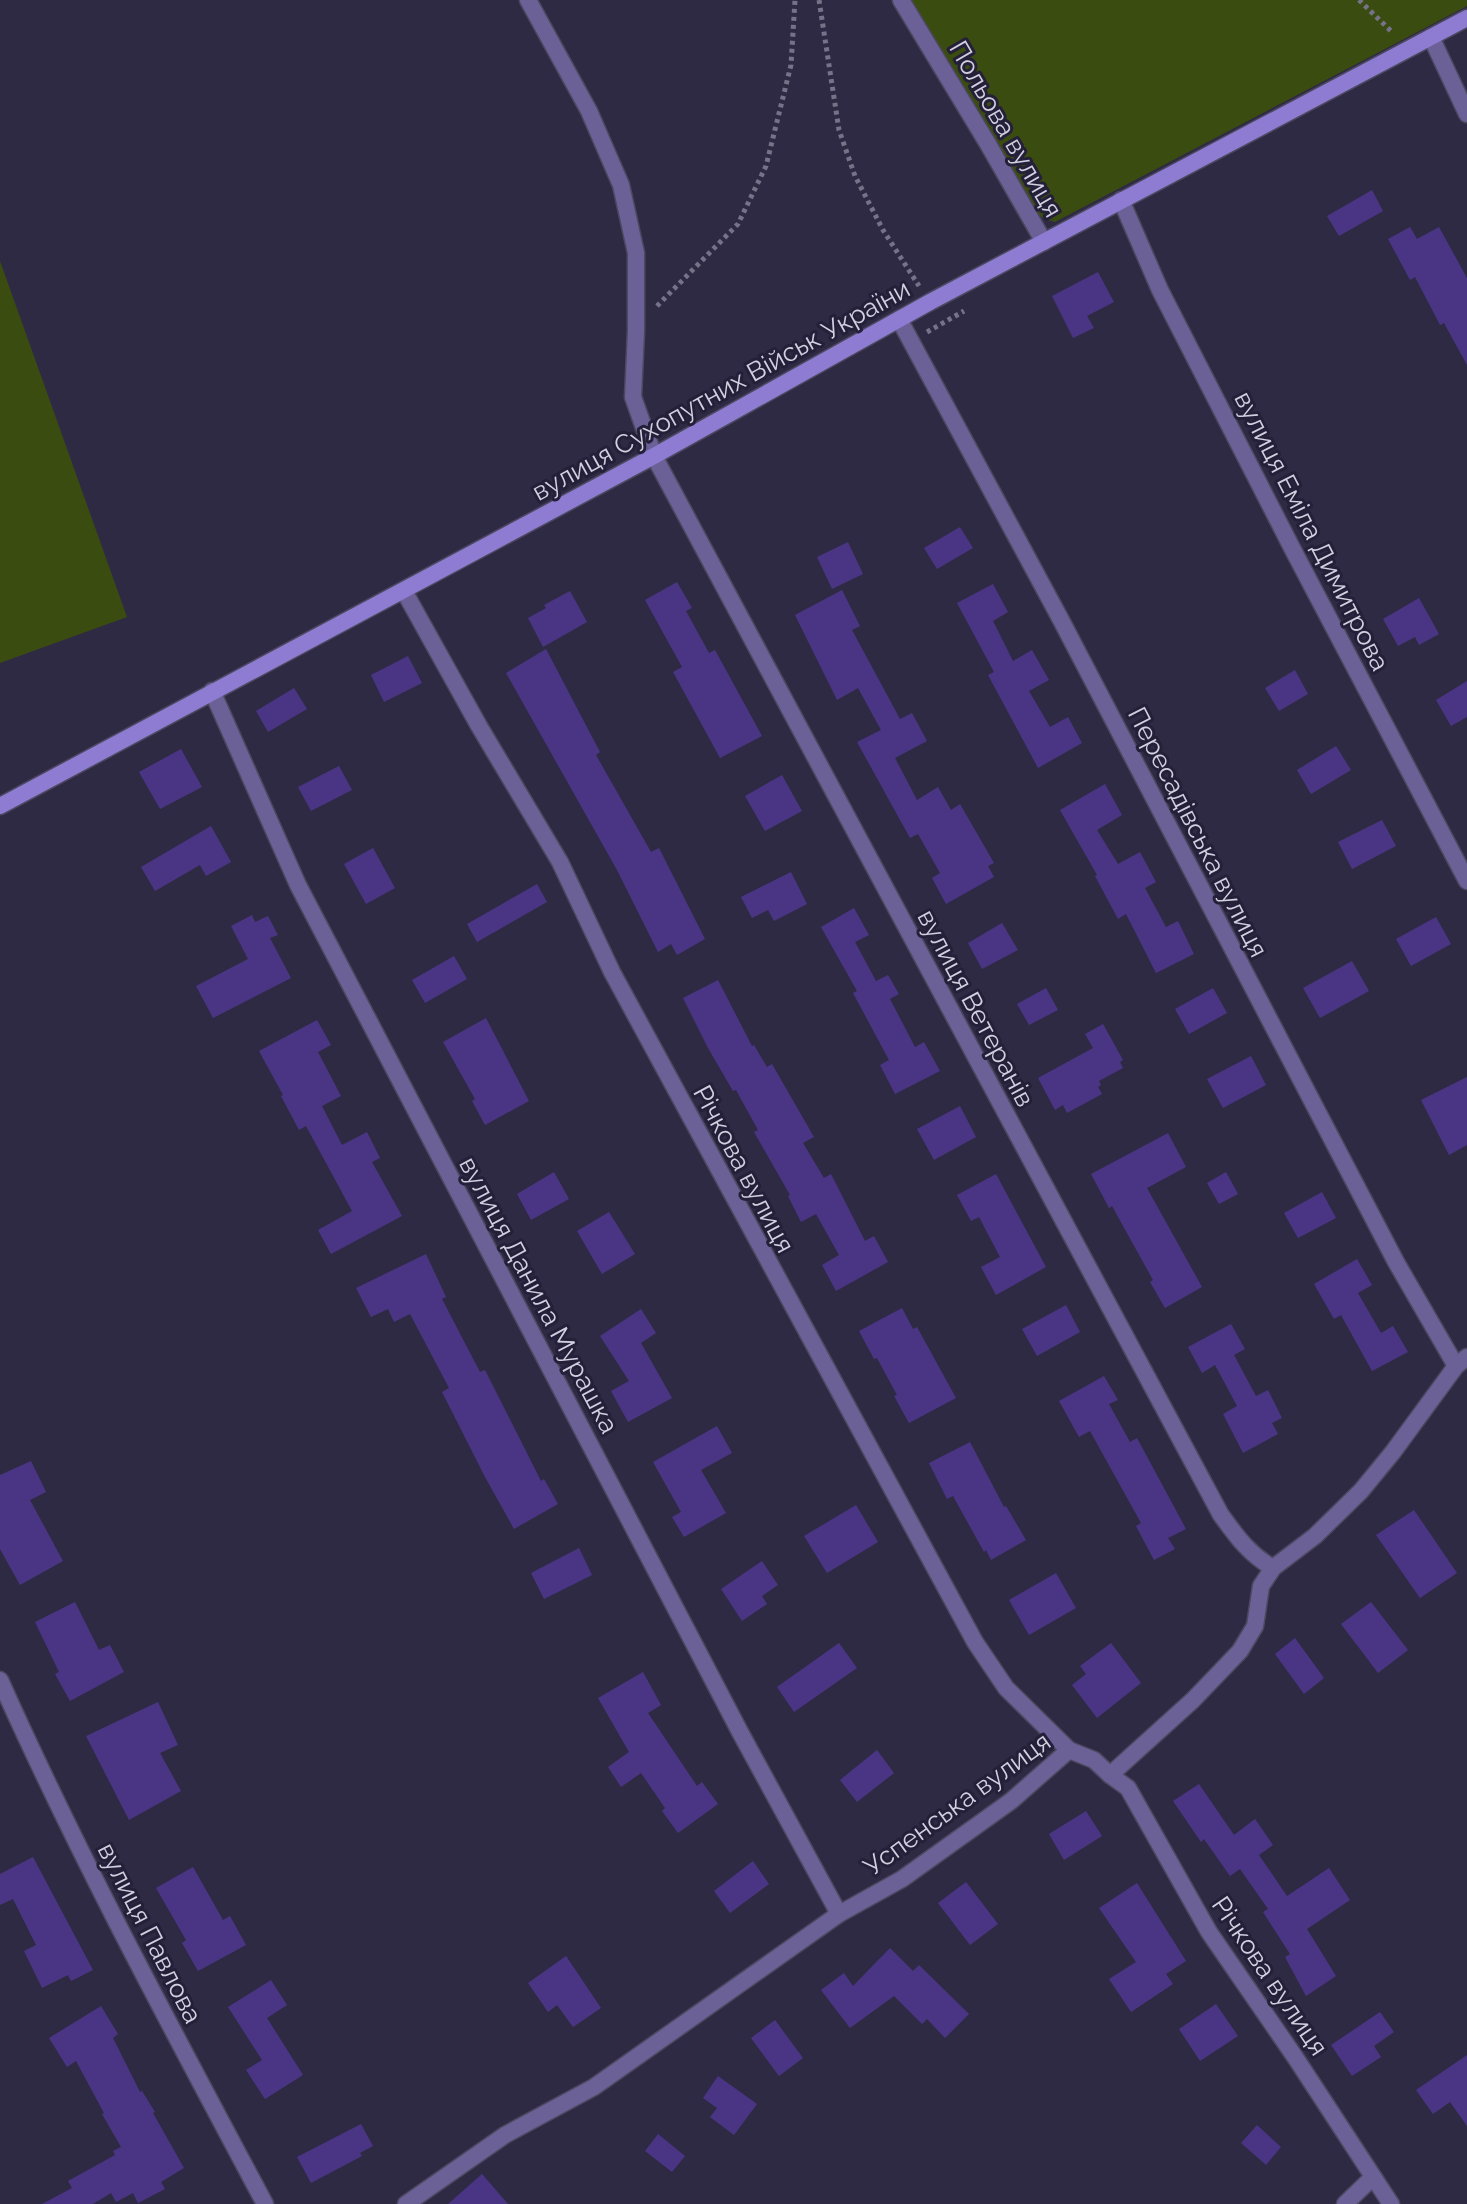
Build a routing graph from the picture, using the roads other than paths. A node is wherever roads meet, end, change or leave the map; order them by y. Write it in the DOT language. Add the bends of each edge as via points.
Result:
graph roads {
  1 [pos="528,0"];
  2 [pos="901,0"];
  3 [pos="1467,18"];
  4 [pos="1431,37"];
  5 [pos="1467,114"];
  6 [pos="1121,200"];
  7 [pos="1044,242"];
  8 [pos="899,319"];
  9 [pos="654,456"];
  10 [pos="404,591"];
  11 [pos="212,691"];
  12 [pos="0,806"];
  13 [pos="1467,881"];
  14 [pos="1462,1361"];
  15 [pos="1273,1568"];
  16 [pos="0,1680"];
  17 [pos="1069,1750"];
  18 [pos="1110,1775"];
  19 [pos="839,1914"];
  20 [pos="1373,2177"];
  21 [pos="265,2204"];
  22 [pos="406,2204"];
  23 [pos="1345,2204"];
  24 [pos="1391,2204"];
  1 -- 9 [label="street, вулиця Ветеранів" via="589,111 621,185 636,253 633,397"];
  2 -- 7 [label="street, Польова вулиця"];
  3 -- 4 [label="street, вулиця Сухопутних Військ України"];
  4 -- 5 [label="street"];
  4 -- 6 [label="street, вулиця Сухопутних Військ України"];
  6 -- 7 [label="street, вулиця Сухопутних Військ України"];
  6 -- 13 [label="street, вулиця Еміла Димитрова" via="1160,290"];
  7 -- 8 [label="street, вулиця Сухопутних Військ України"];
  8 -- 9 [label="street, вулиця Сухопутних Військ України"];
  8 -- 14 [label="street, Пересадівська вулиця" via="1396,1262"];
  9 -- 10 [label="street, вулиця Сухопутних Військ України"];
  9 -- 15 [label="street, вулиця Ветеранів" via="1221,1515 1238,1540"];
  10 -- 11 [label="street, вулиця Сухопутних Військ України"];
  10 -- 17 [label="street, Річкова вулиця" via="560,862 619,986 968,1630 1006,1688"];
  11 -- 12 [label="street, вулиця Сухопутних Військ України"];
  11 -- 19 [label="street, вулиця Данила Мурашка" via="298,885"];
  14 -- 15 [label="street" via="1361,1491"];
  15 -- 18 [label="street" via="1261,1586 1255,1626 1240,1651"];
  16 -- 21 [label="street, вулиця Павлова" via="48,1786"];
  17 -- 18 [label="street, Успенська вулиця" via="1094,1760"];
  17 -- 19 [label="street, Успенська вулиця" via="1011,1801 902,1879"];
  18 -- 20 [label="street, Річкова вулиця" via="1128,1788 1209,1932"];
  19 -- 22 [label="street, Успенська вулиця" via="604,2081 505,2135"];
  20 -- 23 [label="street"];
  20 -- 24 [label="street, Річкова вулиця"];
}
